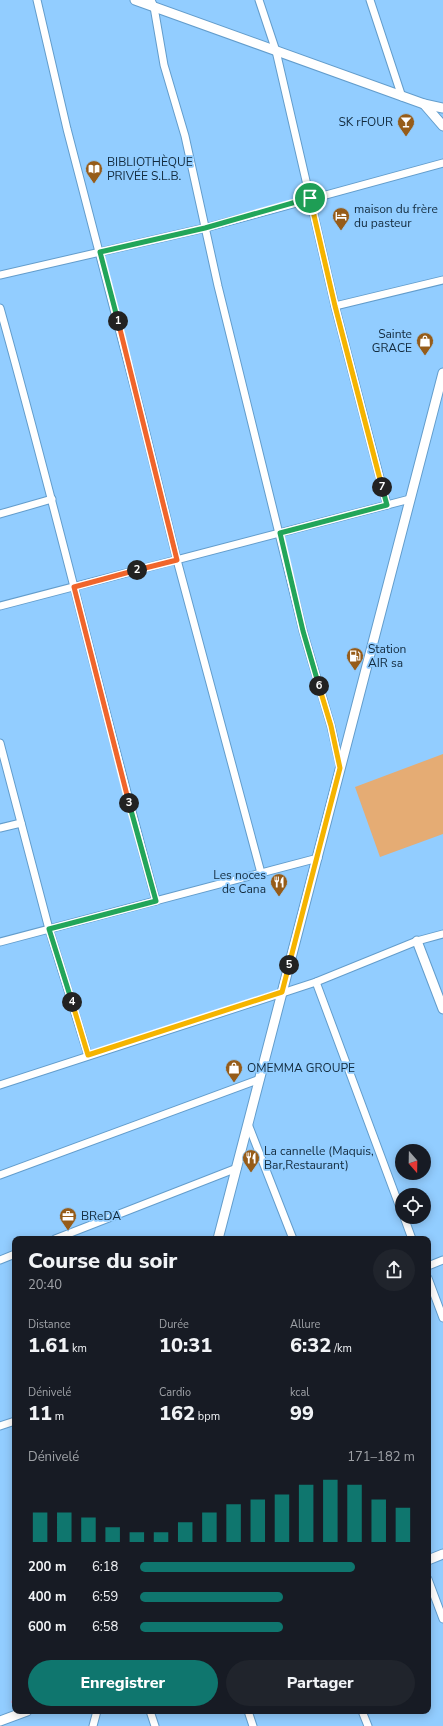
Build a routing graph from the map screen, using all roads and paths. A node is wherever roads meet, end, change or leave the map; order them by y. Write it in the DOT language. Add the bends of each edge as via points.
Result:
graph roads {
  1 [pos="37,0"];
  2 [pos="135,0"];
  3 [pos="259,0"];
  4 [pos="370,0"];
  5 [pos="152,3"];
  6 [pos="276,51"];
  7 [pos="402,97"];
  8 [pos="424,104"];
  9 [pos="443,108"];
  10 [pos="443,126"];
  11 [pos="443,163"];
  12 [pos="310,198"];
  13 [pos="205,228"];
  14 [pos="100,252"];
  15 [pos="0,275"];
  16 [pos="443,280"];
  17 [pos="335,306"];
  18 [pos="0,308"];
  19 [pos="443,373"];
  20 [pos="52,499"];
  21 [pos="410,499"];
  22 [pos="387,505"];
  23 [pos="0,514"];
  24 [pos="280,533"];
  25 [pos="177,560"];
  26 [pos="74,587"];
  27 [pos="0,606"];
  28 [pos="0,743"];
  29 [pos="340,768"];
  30 [pos="21,823"];
  31 [pos="0,828"];
  32 [pos="318,858"];
  33 [pos="261,873"];
  34 [pos="156,901"];
  35 [pos="49,929"];
  36 [pos="443,934"];
  37 [pos="417,941"];
  38 [pos="0,942"];
  39 [pos="316,982"];
  40 [pos="282,992"];
  41 [pos="443,1009"];
  42 [pos="88,1055"];
  43 [pos="260,1079"];
  44 [pos="0,1085"];
  45 [pos="248,1124"];
  46 [pos="237,1168"];
  47 [pos="0,1175"];
  48 [pos="395,1194"];
  49 [pos="407,1224"];
  50 [pos="63,1236"];
  51 [pos="219,1236"];
  52 [pos="293,1236"];
  53 [pos="411,1236"];
  54 [pos="12,1255"];
  55 [pos="0,1260"];
  56 [pos="443,1260"];
  57 [pos="431,1265"];
  58 [pos="431,1286"];
  59 [pos="443,1318"];
  60 [pos="12,1421"];
  61 [pos="0,1426"];
  62 [pos="443,1554"];
  63 [pos="431,1559"];
  64 [pos="431,1587"];
  65 [pos="443,1619"];
  66 [pos="19,1714"];
  67 [pos="96,1714"];
  68 [pos="151,1714"];
  69 [pos="249,1714"];
  70 [pos="363,1714"];
  71 [pos="0,1721"];
  72 [pos="93,1726"];
  73 [pos="155,1726"];
  74 [pos="253,1726"];
  75 [pos="368,1726"];
  1 -- 14 [label="street" via="67,129"];
  2 -- 5 [label="street"];
  3 -- 6 [label="street"];
  4 -- 7 [label="street"];
  5 -- 6 [label="street"];
  5 -- 13 [label="street" via="164,65 185,136"];
  6 -- 7 [label="street"];
  6 -- 12 [label="street"];
  7 -- 8 [label="street"];
  8 -- 9 [label="street"];
  8 -- 10 [label="street"];
  11 -- 12 [label="street"];
  12 -- 13 [label="street"];
  12 -- 17 [label="street"];
  13 -- 14 [label="street"];
  13 -- 24 [label="street"];
  14 -- 15 [label="street"];
  14 -- 25 [label="street"];
  16 -- 17 [label="street"];
  17 -- 22 [label="street"];
  18 -- 20 [label="street"];
  19 -- 21 [label="street"];
  20 -- 23 [label="street"];
  20 -- 26 [label="street"];
  21 -- 22 [label="street"];
  21 -- 29 [label="street"];
  22 -- 24 [label="street"];
  24 -- 25 [label="street"];
  24 -- 29 [label="street"];
  25 -- 26 [label="street"];
  25 -- 33 [label="street"];
  26 -- 27 [label="street"];
  26 -- 34 [label="street"];
  28 -- 30 [label="street"];
  29 -- 32 [label="street"];
  30 -- 31 [label="street"];
  30 -- 35 [label="street"];
  32 -- 33 [label="street"];
  32 -- 40 [label="street"];
  33 -- 34 [label="street"];
  34 -- 35 [label="street"];
  35 -- 38 [label="street"];
  35 -- 42 [label="street"];
  36 -- 37 [label="street"];
  37 -- 39 [label="street"];
  37 -- 41 [label="street"];
  39 -- 40 [label="street"];
  39 -- 48 [label="street"];
  40 -- 42 [label="street"];
  40 -- 43 [label="street"];
  42 -- 44 [label="street"];
  43 -- 45 [label="street"];
  43 -- 47 [label="street"];
  45 -- 46 [label="street"];
  45 -- 52 [label="street"];
  46 -- 50 [label="street"];
  46 -- 51 [label="street"];
  49 -- 53 [label="street"];
  54 -- 55 [label="street"];
  56 -- 57 [label="street"];
  58 -- 59 [label="street"];
  60 -- 61 [label="street"];
  62 -- 63 [label="street"];
  64 -- 65 [label="street"];
  66 -- 71 [label="street"];
  67 -- 72 [label="street"];
  68 -- 73 [label="street"];
  69 -- 74 [label="street"];
  70 -- 75 [label="street"];
}
